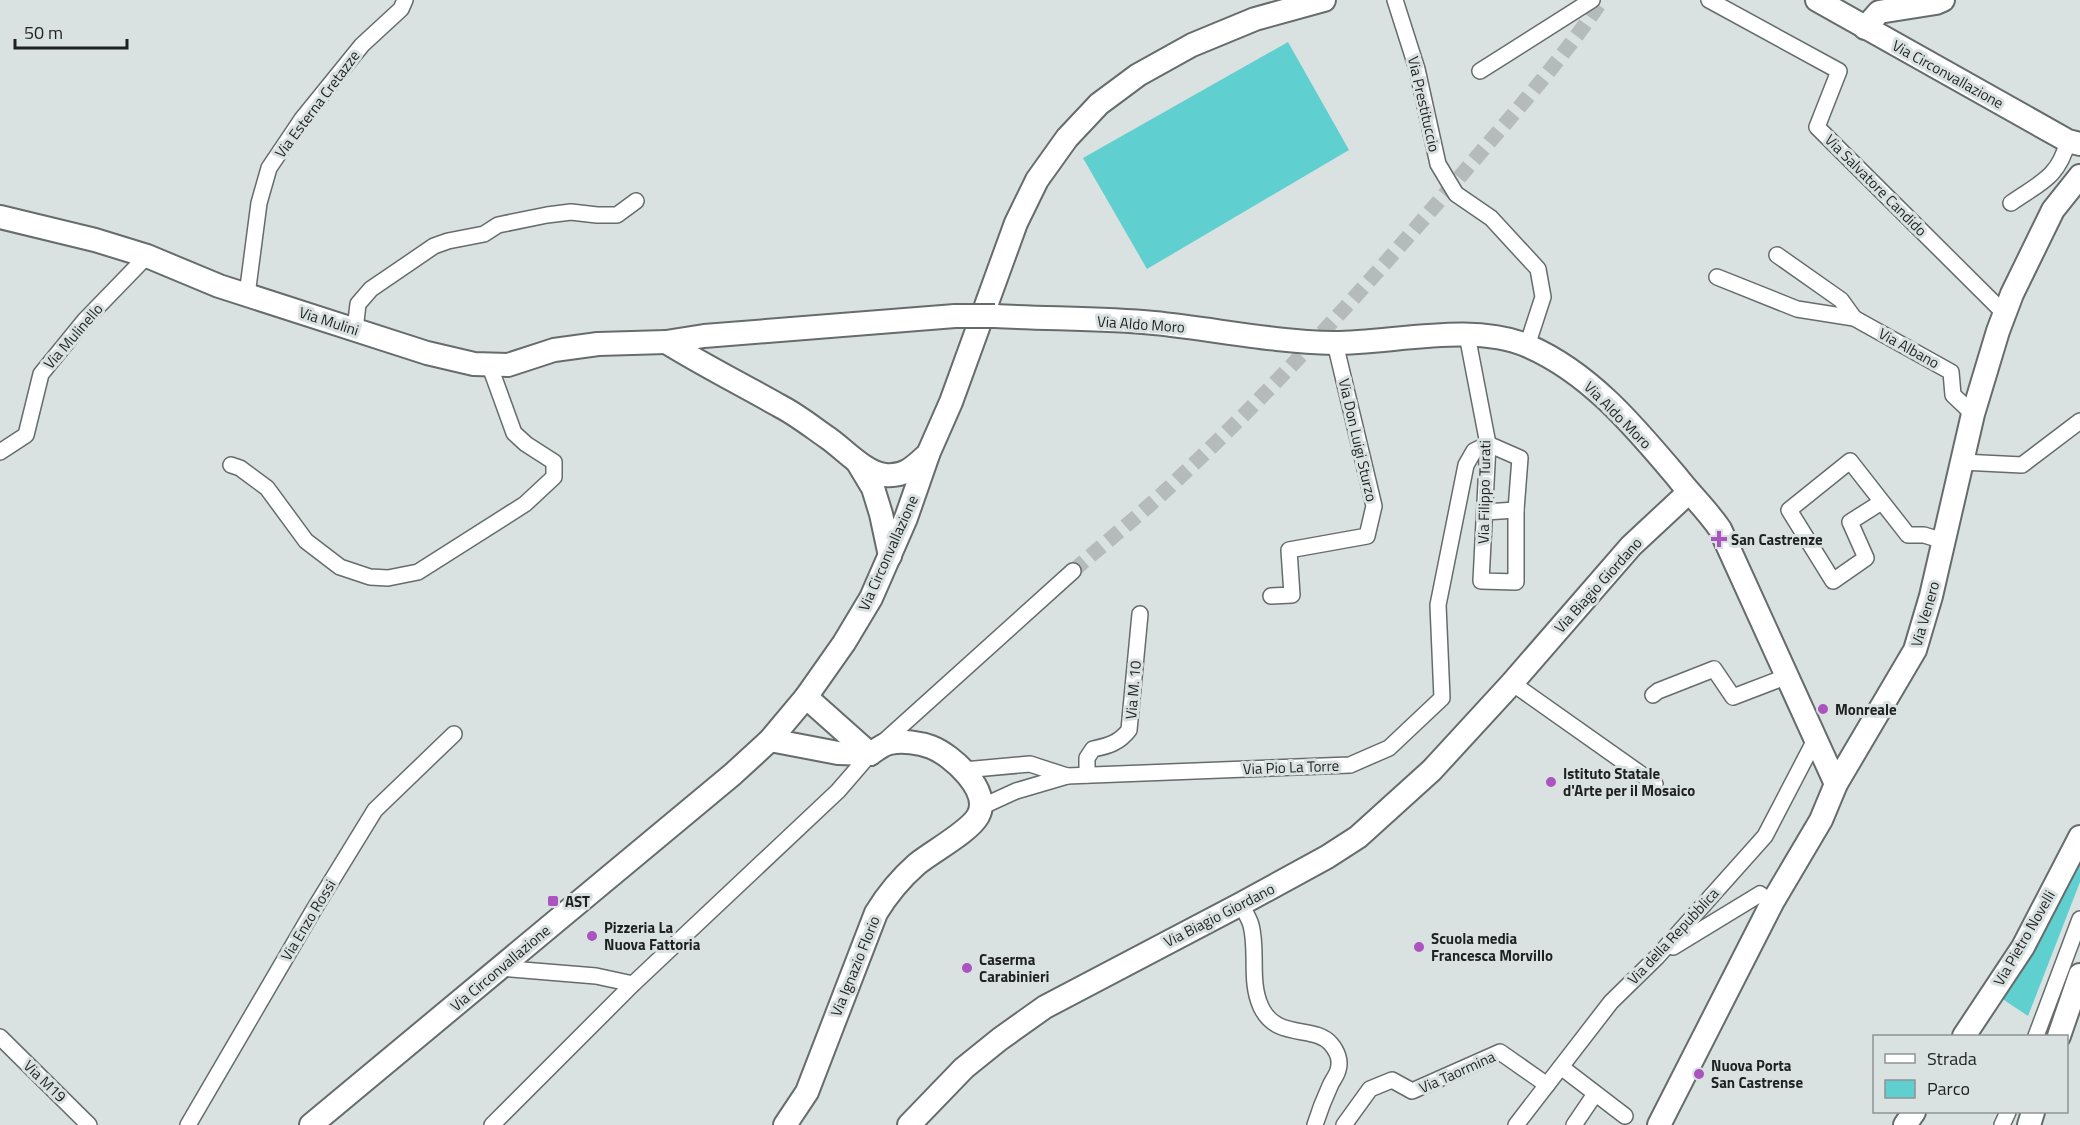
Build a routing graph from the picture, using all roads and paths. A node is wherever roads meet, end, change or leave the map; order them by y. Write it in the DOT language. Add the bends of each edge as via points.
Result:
graph roads {
  1 [pos="405,0"];
  2 [pos="1324,0"];
  3 [pos="1395,0"];
  4 [pos="1592,0"];
  5 [pos="1709,0"];
  6 [pos="1817,0"];
  7 [pos="1943,0"];
  8 [pos="1865,28"];
  9 [pos="1480,71"];
  10 [pos="2074,142"];
  11 [pos="2080,176"];
  12 [pos="636,201"];
  13 [pos="2011,203"];
  14 [pos="0,217"];
  15 [pos="1777,255"];
  16 [pos="147,256"];
  17 [pos="1717,277"];
  18 [pos="247,295"];
  19 [pos="2005,314"];
  20 [pos="1854,318"];
  21 [pos="355,330"];
  22 [pos="1467,334"];
  23 [pos="666,342"];
  24 [pos="1335,343"];
  25 [pos="1527,346"];
  26 [pos="489,364"];
  27 [pos="1973,414"];
  28 [pos="2080,421"];
  29 [pos="1488,444"];
  30 [pos="0,452"];
  31 [pos="929,452"];
  32 [pos="1962,462"];
  33 [pos="231,465"];
  34 [pos="876,481"];
  35 [pos="1689,492"];
  36 [pos="1880,502"];
  37 [pos="1516,510"];
  38 [pos="1485,512"];
  39 [pos="906,518"];
  40 [pos="1944,541"];
  41 [pos="890,556"];
  42 [pos="1073,571"];
  43 [pos="1271,596"];
  44 [pos="1140,614"];
  45 [pos="1788,676"];
  46 [pos="1512,683"];
  47 [pos="1653,695"];
  48 [pos="806,697"];
  49 [pos="454,734"];
  50 [pos="1816,738"];
  51 [pos="770,740"];
  52 [pos="870,754"];
  53 [pos="964,770"];
  54 [pos="1087,775"];
  55 [pos="1066,776"];
  56 [pos="1655,784"];
  57 [pos="1836,784"];
  58 [pos="981,807"];
  59 [pos="2080,837"];
  60 [pos="1772,903"];
  61 [pos="1241,904"];
  62 [pos="2080,919"];
  63 [pos="1657,957"];
  64 [pos="500,968"];
  65 [pos="2080,975"];
  66 [pos="633,984"];
  67 [pos="1965,1035"];
  68 [pos="2036,1035"];
  69 [pos="2059,1035"];
  70 [pos="0,1037"];
  71 [pos="1561,1067"];
  72 [pos="1547,1085"];
  73 [pos="1595,1094"];
  74 [pos="1625,1116"];
  75 [pos="89,1125"];
  76 [pos="188,1125"];
  77 [pos="310,1125"];
  78 [pos="492,1125"];
  79 [pos="785,1125"];
  80 [pos="909,1125"];
  81 [pos="1315,1125"];
  82 [pos="1344,1125"];
  83 [pos="1516,1125"];
  84 [pos="1574,1125"];
  85 [pos="1659,1125"];
  1 -- 18 [label="street, Via Esterna Cretazze" via="302,118 269,168 259,203"];
  2 -- 31 [label="street, Via Circonvallazione" via="1255,19 1192,45 1138,75 1099,104 1067,138 1037,180 1016,223"];
  3 -- 25 [label="street, Via Prestituccio" via="1417,69 1438,164 1456,194 1491,218 1538,269 1544,297"];
  4 -- 9 [label="street"];
  5 -- 19 [label="street, Via Salvatore Candido" via="1839,71 1817,127"];
  6 -- 8 [label="street, Via Circonvallazione"];
  7 -- 8 [label="street" via="1879,12"];
  8 -- 10 [label="street, Via Circonvallazione"];
  10 -- 13 [label="street" via="2052,175"];
  11 -- 19 [label="street, Via Venero" via="2053,210"];
  12 -- 21 [label="street" via="617,215 547,215 498,225 484,234 434,246 371,289 358,304"];
  14 -- 16 [label="street, Via Mulini"];
  15 -- 20 [label="street, Via Albano" via="1841,300"];
  16 -- 18 [label="street, Via Mulini"];
  16 -- 30 [label="street, Via Mulinello" via="40,374 27,435"];
  17 -- 20 [label="street, Via Albano" via="1797,309"];
  18 -- 21 [label="street, Via Mulini"];
  19 -- 27 [label="street, Via Venero"];
  20 -- 27 [label="street, Via Albano" via="1951,372 1953,395"];
  21 -- 26 [label="street, Via Mulini" via="427,353"];
  22 -- 24 [label="street, Via Aldo Moro"];
  22 -- 25 [label="street, Via Aldo Moro"];
  22 -- 29 [label="street, Via Filippo Turati"];
  23 -- 24 [label="street, Via Aldo Moro, bridge" via="955,316 995,316 1152,323"];
  23 -- 26 [label="street, Via Mulini" via="598,344 554,350 508,365"];
  23 -- 34 [label="street" via="781,406 832,440"];
  24 -- 43 [label="street, Via Don Luigi Sturzo" via="1374,506 1367,536 1289,550 1292,595"];
  25 -- 35 [label="street, Via Aldo Moro" via="1562,365 1600,394"];
  26 -- 33 [label="street" via="514,433 554,462 554,477 525,504 418,572 370,577 340,567 306,541 267,488"];
  27 -- 32 [label="street, Via Venero"];
  28 -- 32 [label="street" via="2022,465"];
  29 -- 37 [label="street" via="1520,458"];
  29 -- 38 [label="street, Via Filippo Turati"];
  29 -- 54 [label="street, Via Pio La Torre" via="1474,451 1466,465 1438,605 1442,698 1389,748 1350,765"];
  31 -- 34 [label="street" via="910,471"];
  31 -- 39 [label="street, Via Circonvallazione"];
  32 -- 40 [label="street, Via Venero"];
  34 -- 39 [label="street" via="893,485 903,497"];
  34 -- 41 [label="street"];
  35 -- 45 [label="street, Via Aldo Moro" via="1720,529"];
  35 -- 46 [label="street, Via Biagio Giordano" via="1631,546"];
  36 -- 40 [label="street" via="1850,522 1866,558 1833,581 1790,510 1850,461 1908,535"];
  37 -- 38 [label="street"];
  37 -- 38 [label="street, Via Filippo Turati" via="1516,582 1481,581"];
  39 -- 41 [label="street, Via Circonvallazione"];
  40 -- 57 [label="street, Via Venero" via="1916,650"];
  41 -- 48 [label="street, Via Circonvallazione" via="871,598"];
  42 -- 52 [label="street"];
  44 -- 54 [label="street, Via M. 10" via="1129,730 1109,746 1092,749 1087,758"];
  45 -- 47 [label="street" via="1733,697 1714,669"];
  45 -- 50 [label="street, Via Aldo Moro"];
  46 -- 56 [label="street"];
  46 -- 61 [label="street, Via Biagio Giordano" via="1432,770 1365,831 1328,857"];
  48 -- 51 [label="street, Via Circonvallazione"];
  48 -- 52 [label="street"];
  49 -- 76 [label="street, Via Enzo Rossi" via="375,810"];
  50 -- 57 [label="street, Via Aldo Moro"];
  50 -- 63 [label="street, Via della Repubblica" via="1765,836"];
  51 -- 52 [label="street" via="838,753"];
  51 -- 64 [label="street, Via Circonvallazione"];
  52 -- 53 [label="street" via="889,743 912,743 931,747"];
  52 -- 66 [label="street" via="838,791"];
  53 -- 55 [label="street" via="1030,764"];
  53 -- 58 [label="street" via="978,789"];
  54 -- 55 [label="street, Via Pio La Torre"];
  55 -- 58 [label="street" via="1016,790"];
  57 -- 60 [label="street, Via Venero" via="1821,820"];
  58 -- 79 [label="street, Via Ignazio Florio" via="967,828 916,865 876,913 807,1092"];
  59 -- 67 [label="street, Via Pietro Novelli" via="2023,947"];
  60 -- 63 [label="street" via="1760,894"];
  60 -- 85 [label="street, Via Venero"];
  61 -- 80 [label="street, Via Biagio Giordano" via="1045,1007 964,1068"];
  61 -- 81 [label="street" via="1251,924 1254,975 1261,1008 1286,1030 1323,1037 1336,1050 1339,1069"];
  62 -- 68 [label="street"];
  63 -- 71 [label="street, Via della Repubblica" via="1611,1002"];
  64 -- 66 [label="street" via="596,976"];
  64 -- 77 [label="street, Via Circonvallazione"];
  65 -- 69 [label="street"];
  66 -- 78 [label="street"];
  70 -- 75 [label="street, Via M19"];
  71 -- 72 [label="street, Via della Repubblica"];
  71 -- 73 [label="street"];
  72 -- 82 [label="street, Via Taormina" via="1500,1052 1412,1091 1392,1080 1370,1089"];
  72 -- 83 [label="street, Via della Repubblica"];
  73 -- 74 [label="street"];
  73 -- 84 [label="street"];
}
